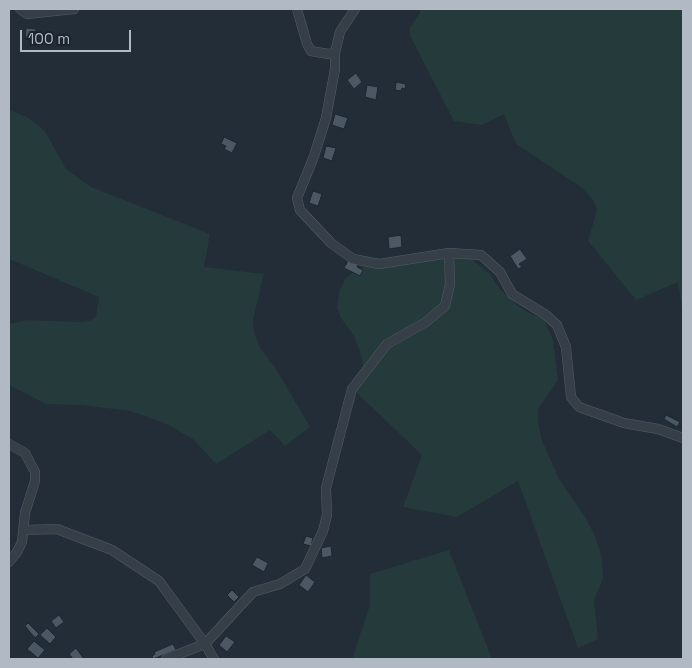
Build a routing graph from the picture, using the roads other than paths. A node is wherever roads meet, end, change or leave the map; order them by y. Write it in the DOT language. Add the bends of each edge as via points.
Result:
graph roads {
  1 [pos="20,9"];
  2 [pos="74,9"];
  3 [pos="297,9"];
  4 [pos="355,9"];
  5 [pos="335,53"];
  6 [pos="449,253"];
  7 [pos="683,438"];
  8 [pos="9,444"];
  9 [pos="24,530"];
  10 [pos="9,562"];
  11 [pos="205,644"];
  12 [pos="166,659"];
  13 [pos="214,659"];
  1 -- 2 [label="street" via="27,14"];
  3 -- 5 [label="street" via="311,51"];
  4 -- 5 [label="street" via="340,32"];
  5 -- 6 [label="street" via="326,118 296,198 300,210 331,243 353,258 379,264"];
  6 -- 7 [label="street" via="481,255 500,272 512,294 557,325 566,347 571,398 579,407"];
  6 -- 11 [label="street" via="450,284 445,306 426,322 387,344 352,389 326,488 327,515 323,531 305,569 280,584 253,592"];
  8 -- 9 [label="street" via="25,453 35,472"];
  9 -- 10 [label="street" via="17,552"];
  9 -- 11 [label="street" via="57,529 112,550 159,581"];
  11 -- 12 [label="street"];
  11 -- 13 [label="street"];
}
